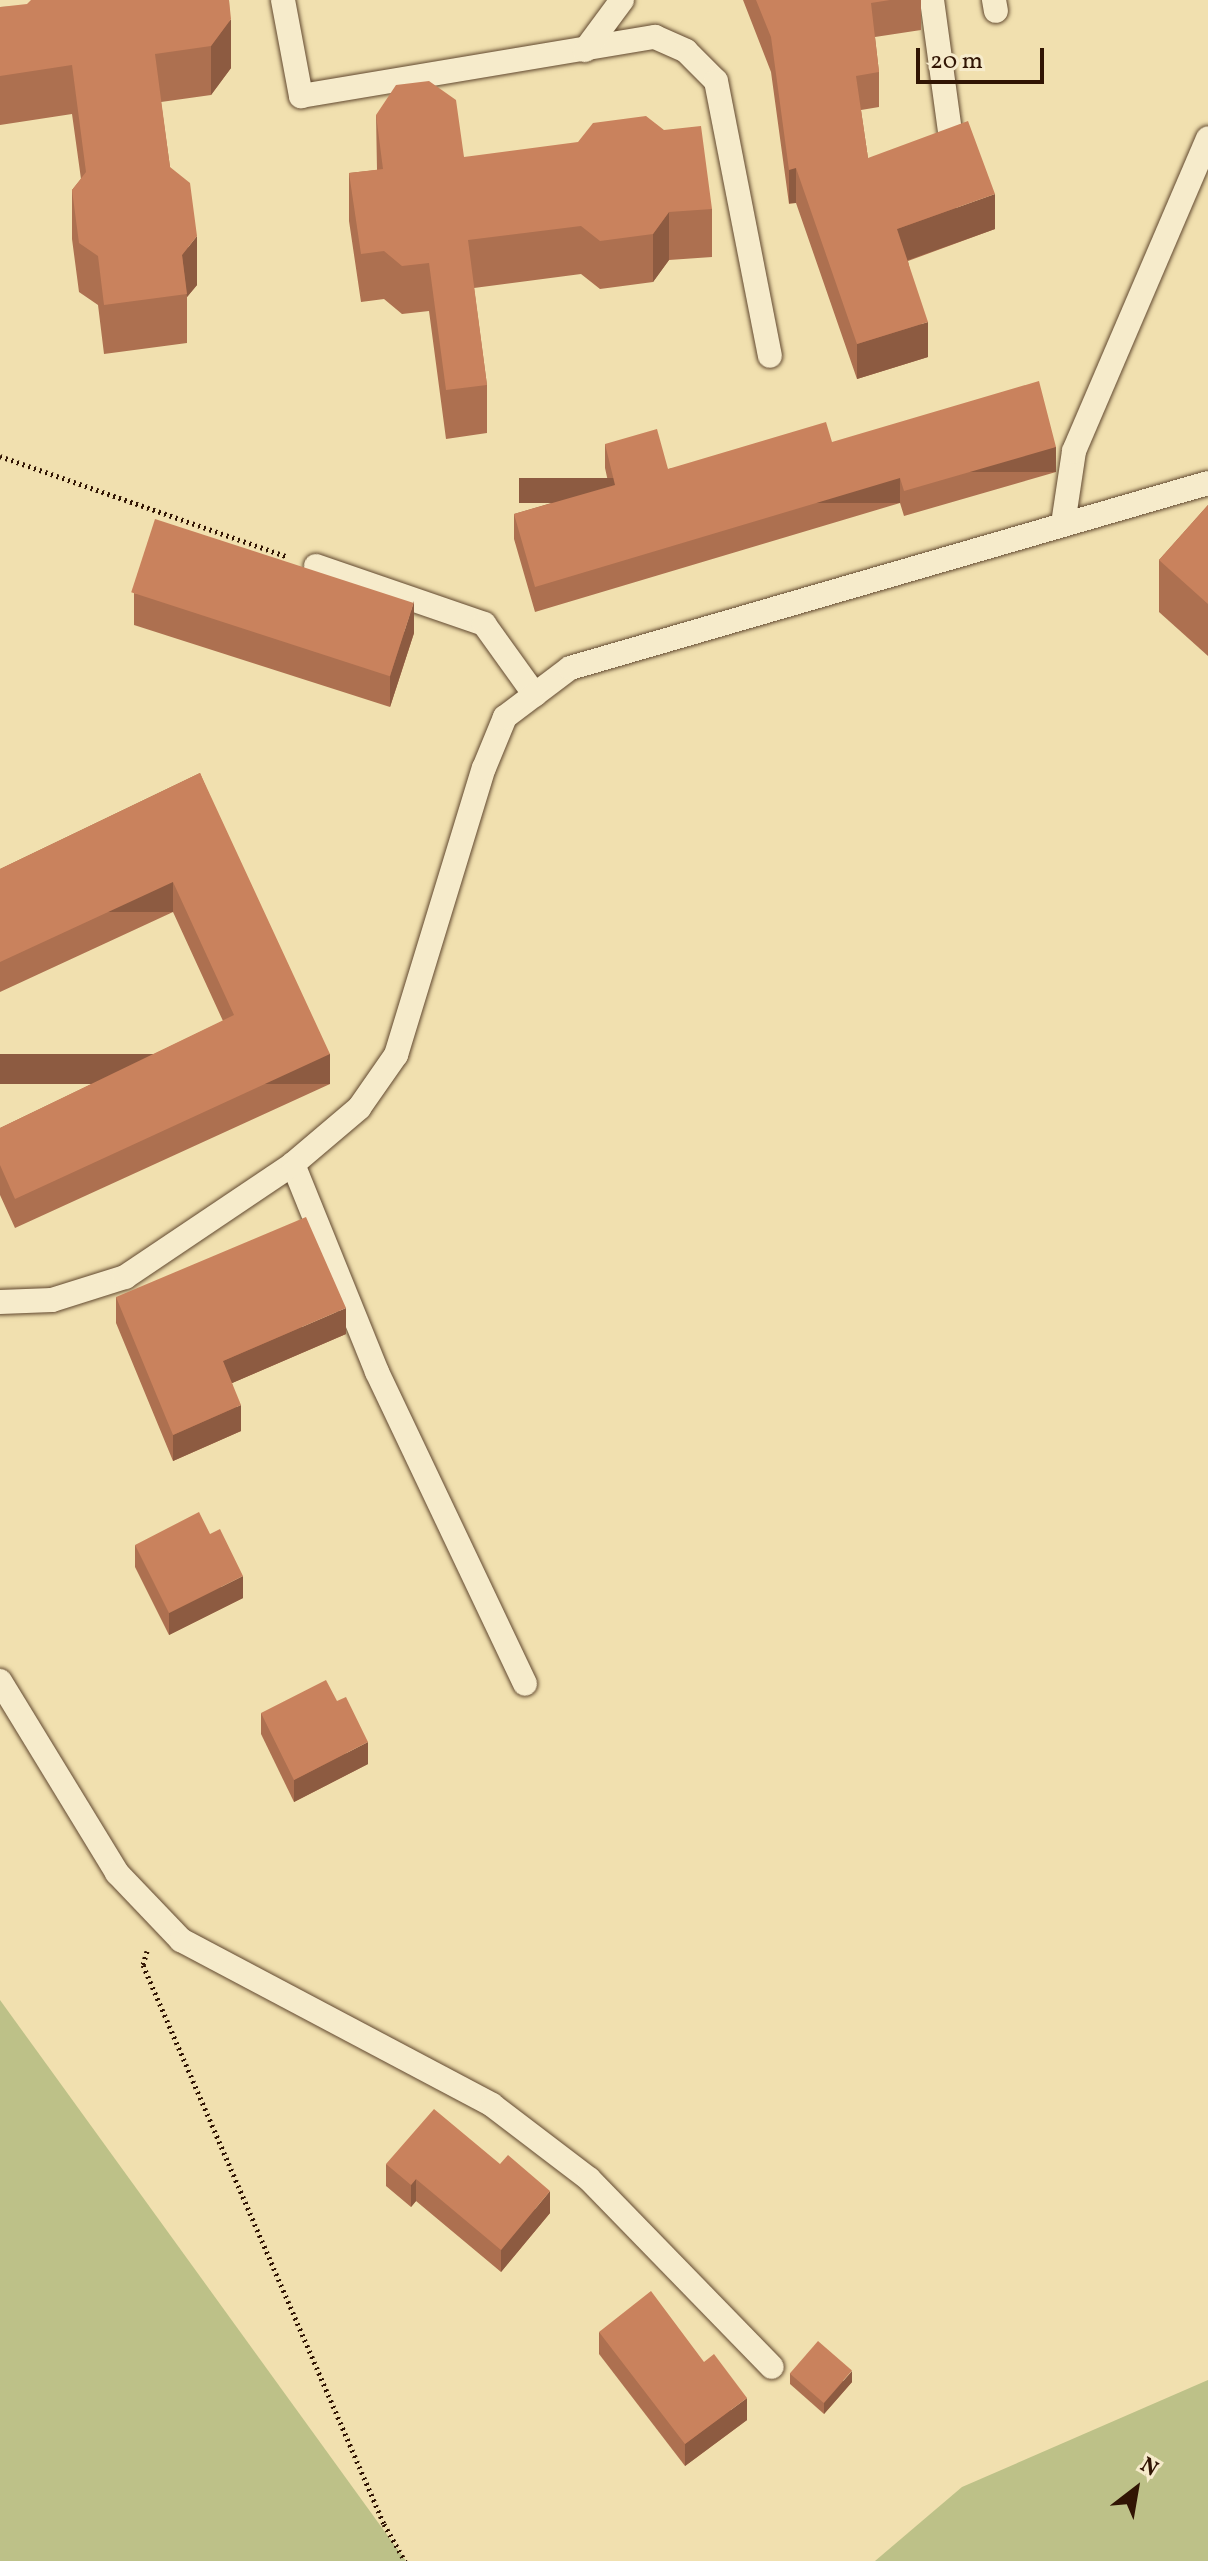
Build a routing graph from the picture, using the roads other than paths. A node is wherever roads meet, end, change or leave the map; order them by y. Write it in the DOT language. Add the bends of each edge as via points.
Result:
graph roads {
  1 [pos="283,0"];
  2 [pos="622,0"];
  3 [pos="932,0"];
  4 [pos="585,50"];
  5 [pos="950,131"];
  6 [pos="1208,138"];
  7 [pos="770,356"];
  8 [pos="1208,483"];
  9 [pos="1063,524"];
  10 [pos="316,566"];
  11 [pos="535,695"];
  12 [pos="293,1164"];
  13 [pos="0,1302"];
  14 [pos="0,1681"];
  15 [pos="525,1684"];
  16 [pos="772,2367"];
  1 -- 4 [label="lane" via="301,96"];
  2 -- 4 [label="lane"];
  3 -- 5 [label="lane"];
  4 -- 7 [label="lane" via="655,37 686,51 716,81"];
  6 -- 9 [label="lane" via="1074,451"];
  8 -- 9 [label="lane"];
  9 -- 11 [label="lane" via="650,641 570,668"];
  10 -- 11 [label="lane" via="484,624"];
  11 -- 12 [label="lane" via="505,717 484,768 396,1055 359,1108"];
  12 -- 13 [label="lane" via="125,1277 52,1300"];
  12 -- 15 [label="lane" via="377,1372"];
  14 -- 16 [label="lane" via="117,1873 181,1940 492,2105 589,2179"];
}
